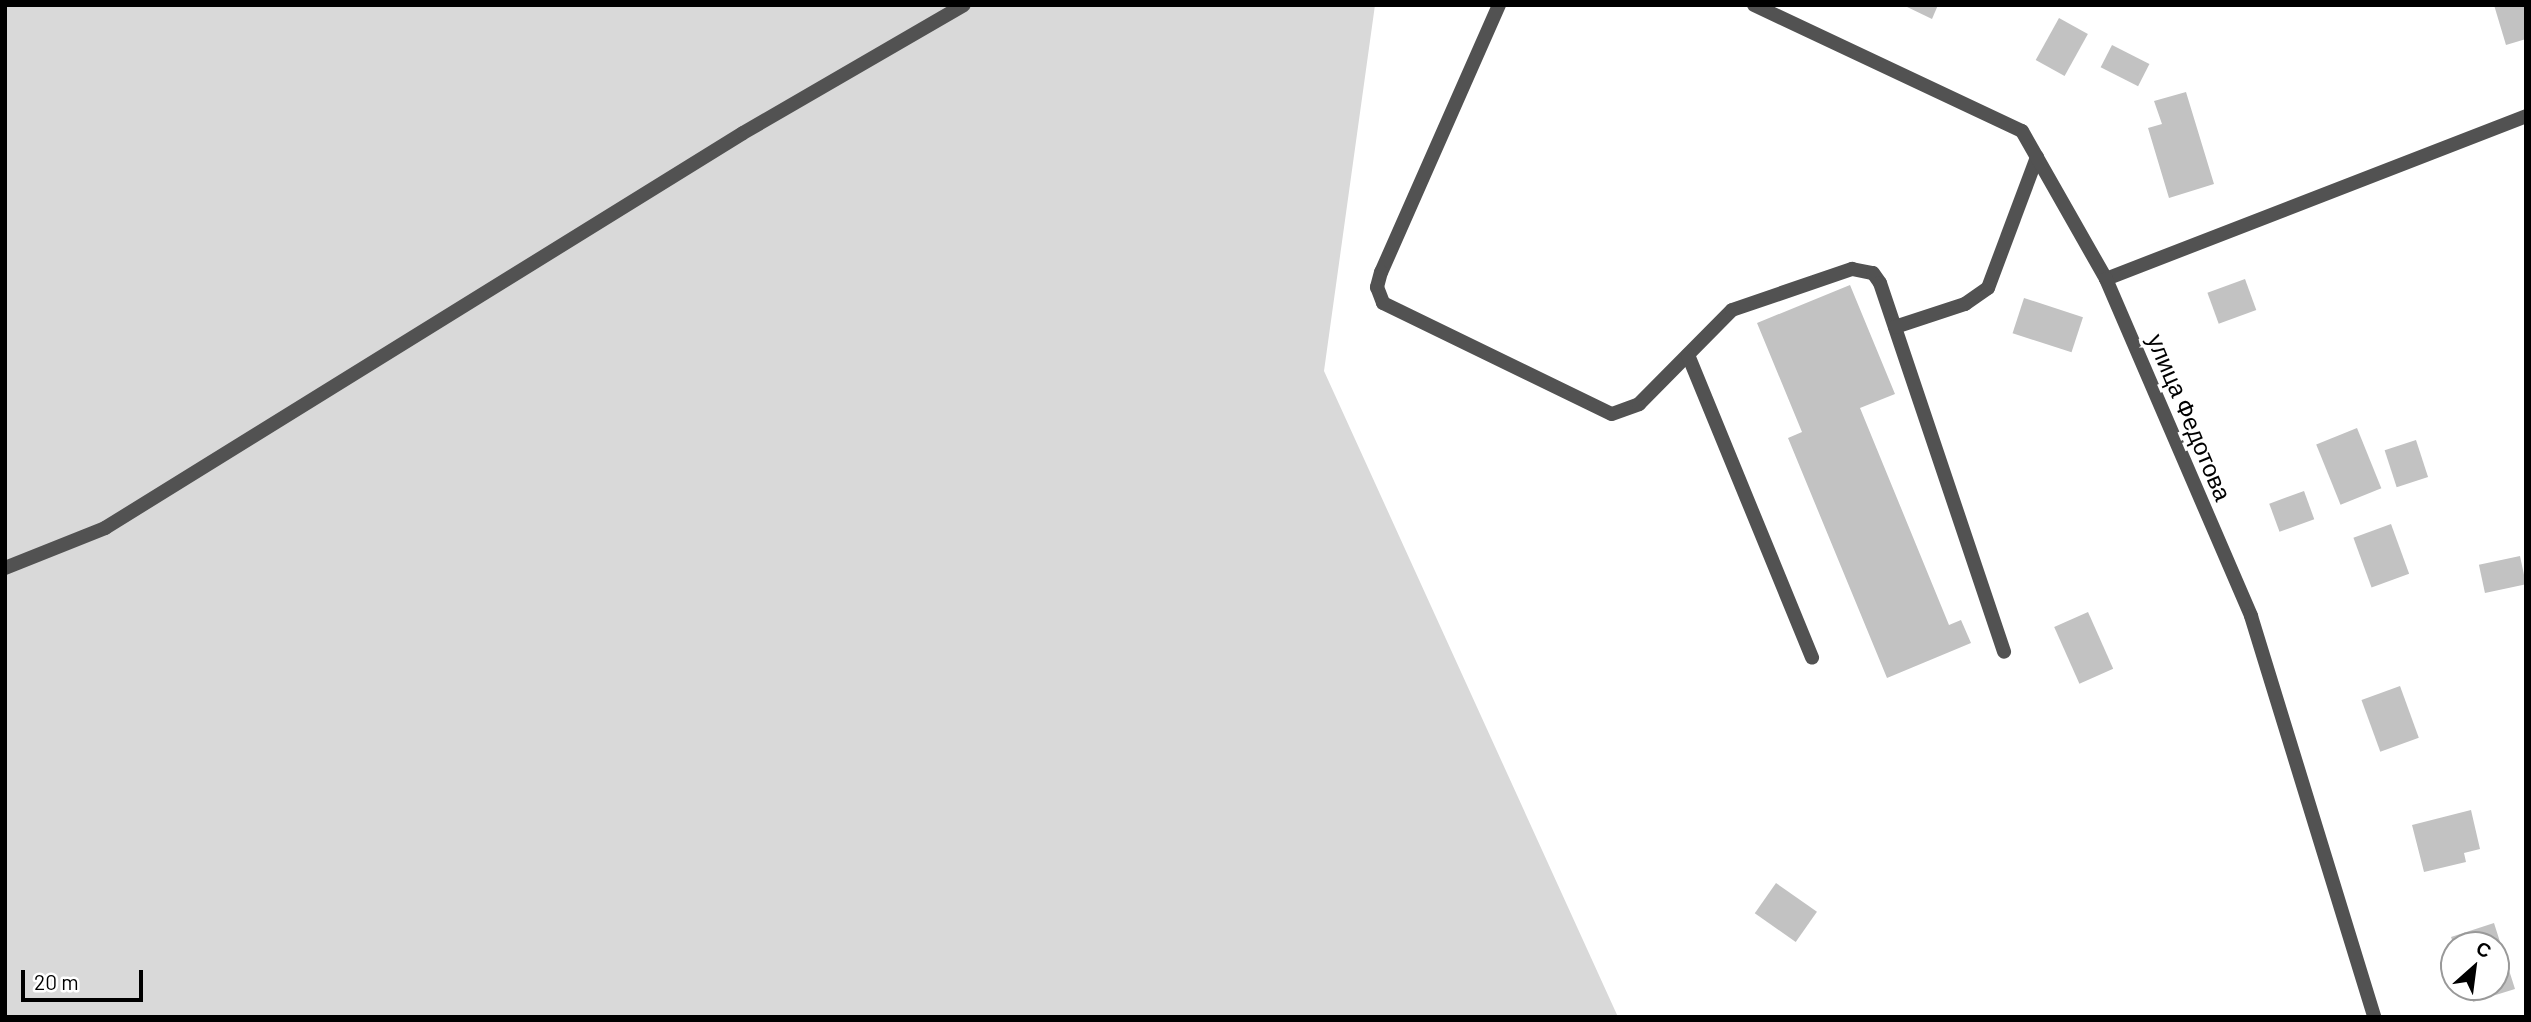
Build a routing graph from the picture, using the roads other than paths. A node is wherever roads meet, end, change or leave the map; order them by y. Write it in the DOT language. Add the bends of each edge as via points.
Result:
graph roads {
  1 [pos="964,5"];
  2 [pos="1499,5"];
  3 [pos="1754,5"];
  4 [pos="2526,116"];
  5 [pos="2037,157"];
  6 [pos="2106,279"];
  7 [pos="1895,327"];
  8 [pos="1688,355"];
  9 [pos="5,568"];
  10 [pos="2004,652"];
  11 [pos="1812,658"];
  12 [pos="2374,1017"];
  1 -- 9 [label="street" via="743,133 106,528"];
  2 -- 8 [label="street" via="1381,272 1377,287 1383,303 1612,414 1639,404"];
  3 -- 5 [label="street, улица Федотова" via="2022,131"];
  4 -- 6 [label="street"];
  5 -- 6 [label="street, улица Федотова"];
  5 -- 7 [label="street" via="1988,288 1965,304"];
  6 -- 12 [label="street, улица Федотова" via="2251,616"];
  7 -- 8 [label="street" via="1880,283 1865,269 1852,269 1732,310"];
  7 -- 10 [label="street"];
  8 -- 11 [label="street"];
}
